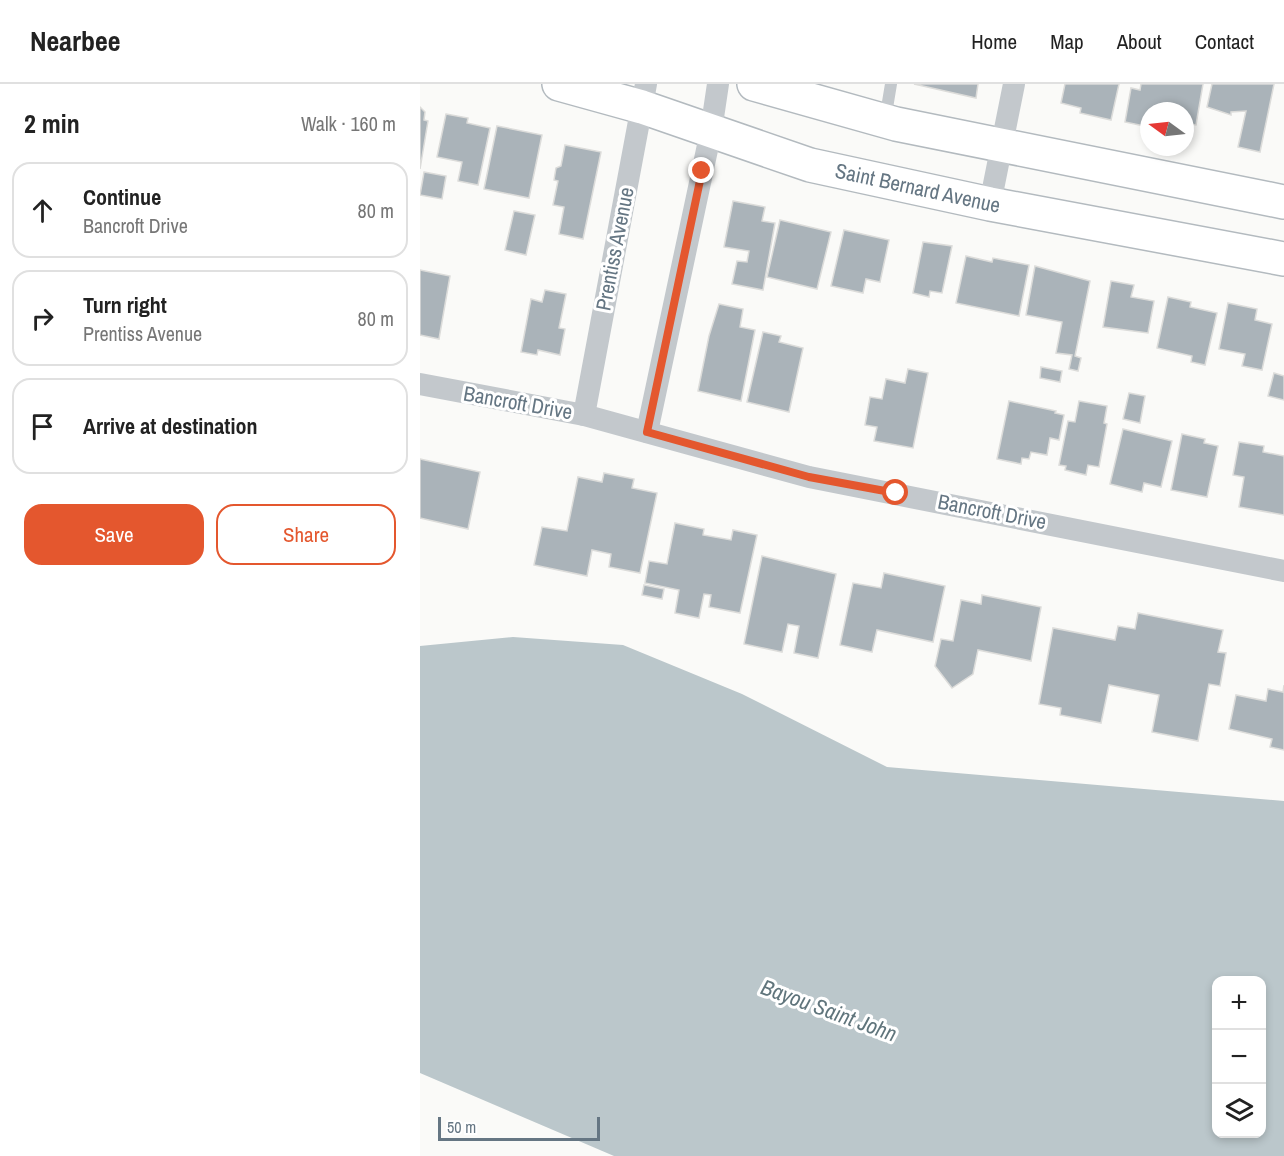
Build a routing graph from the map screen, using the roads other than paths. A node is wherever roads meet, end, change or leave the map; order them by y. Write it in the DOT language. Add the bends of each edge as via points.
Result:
graph roads {
  1 [pos="559,84"];
  2 [pos="718,84"];
  3 [pos="754,84"];
  4 [pos="891,84"];
  5 [pos="1014,84"];
  6 [pos="644,96"];
  7 [pos="885,121"];
  8 [pos="711,130"];
  9 [pos="1002,147"];
  10 [pos="1284,202"];
  11 [pos="990,204"];
  12 [pos="1284,259"];
  13 [pos="420,384"];
  14 [pos="584,415"];
  15 [pos="647,432"];
  16 [pos="1284,571"];
  1 -- 6 [label="main road, Saint Bernard Avenue"];
  2 -- 8 [label="street"];
  3 -- 7 [label="main road"];
  4 -- 7 [label="lane"];
  5 -- 9 [label="street"];
  6 -- 8 [label="main road, Saint Bernard Avenue"];
  6 -- 14 [label="street, Prentiss Avenue"];
  7 -- 9 [label="main road"];
  8 -- 11 [label="main road, Saint Bernard Avenue" via="810,165"];
  8 -- 15 [label="street"];
  9 -- 10 [label="main road"];
  9 -- 11 [label="street"];
  11 -- 12 [label="main road, Saint Bernard Avenue"];
  13 -- 14 [label="street, Bancroft Drive"];
  14 -- 15 [label="street, Bancroft Drive"];
  15 -- 16 [label="street, Bancroft Drive" via="809,477"];
}
